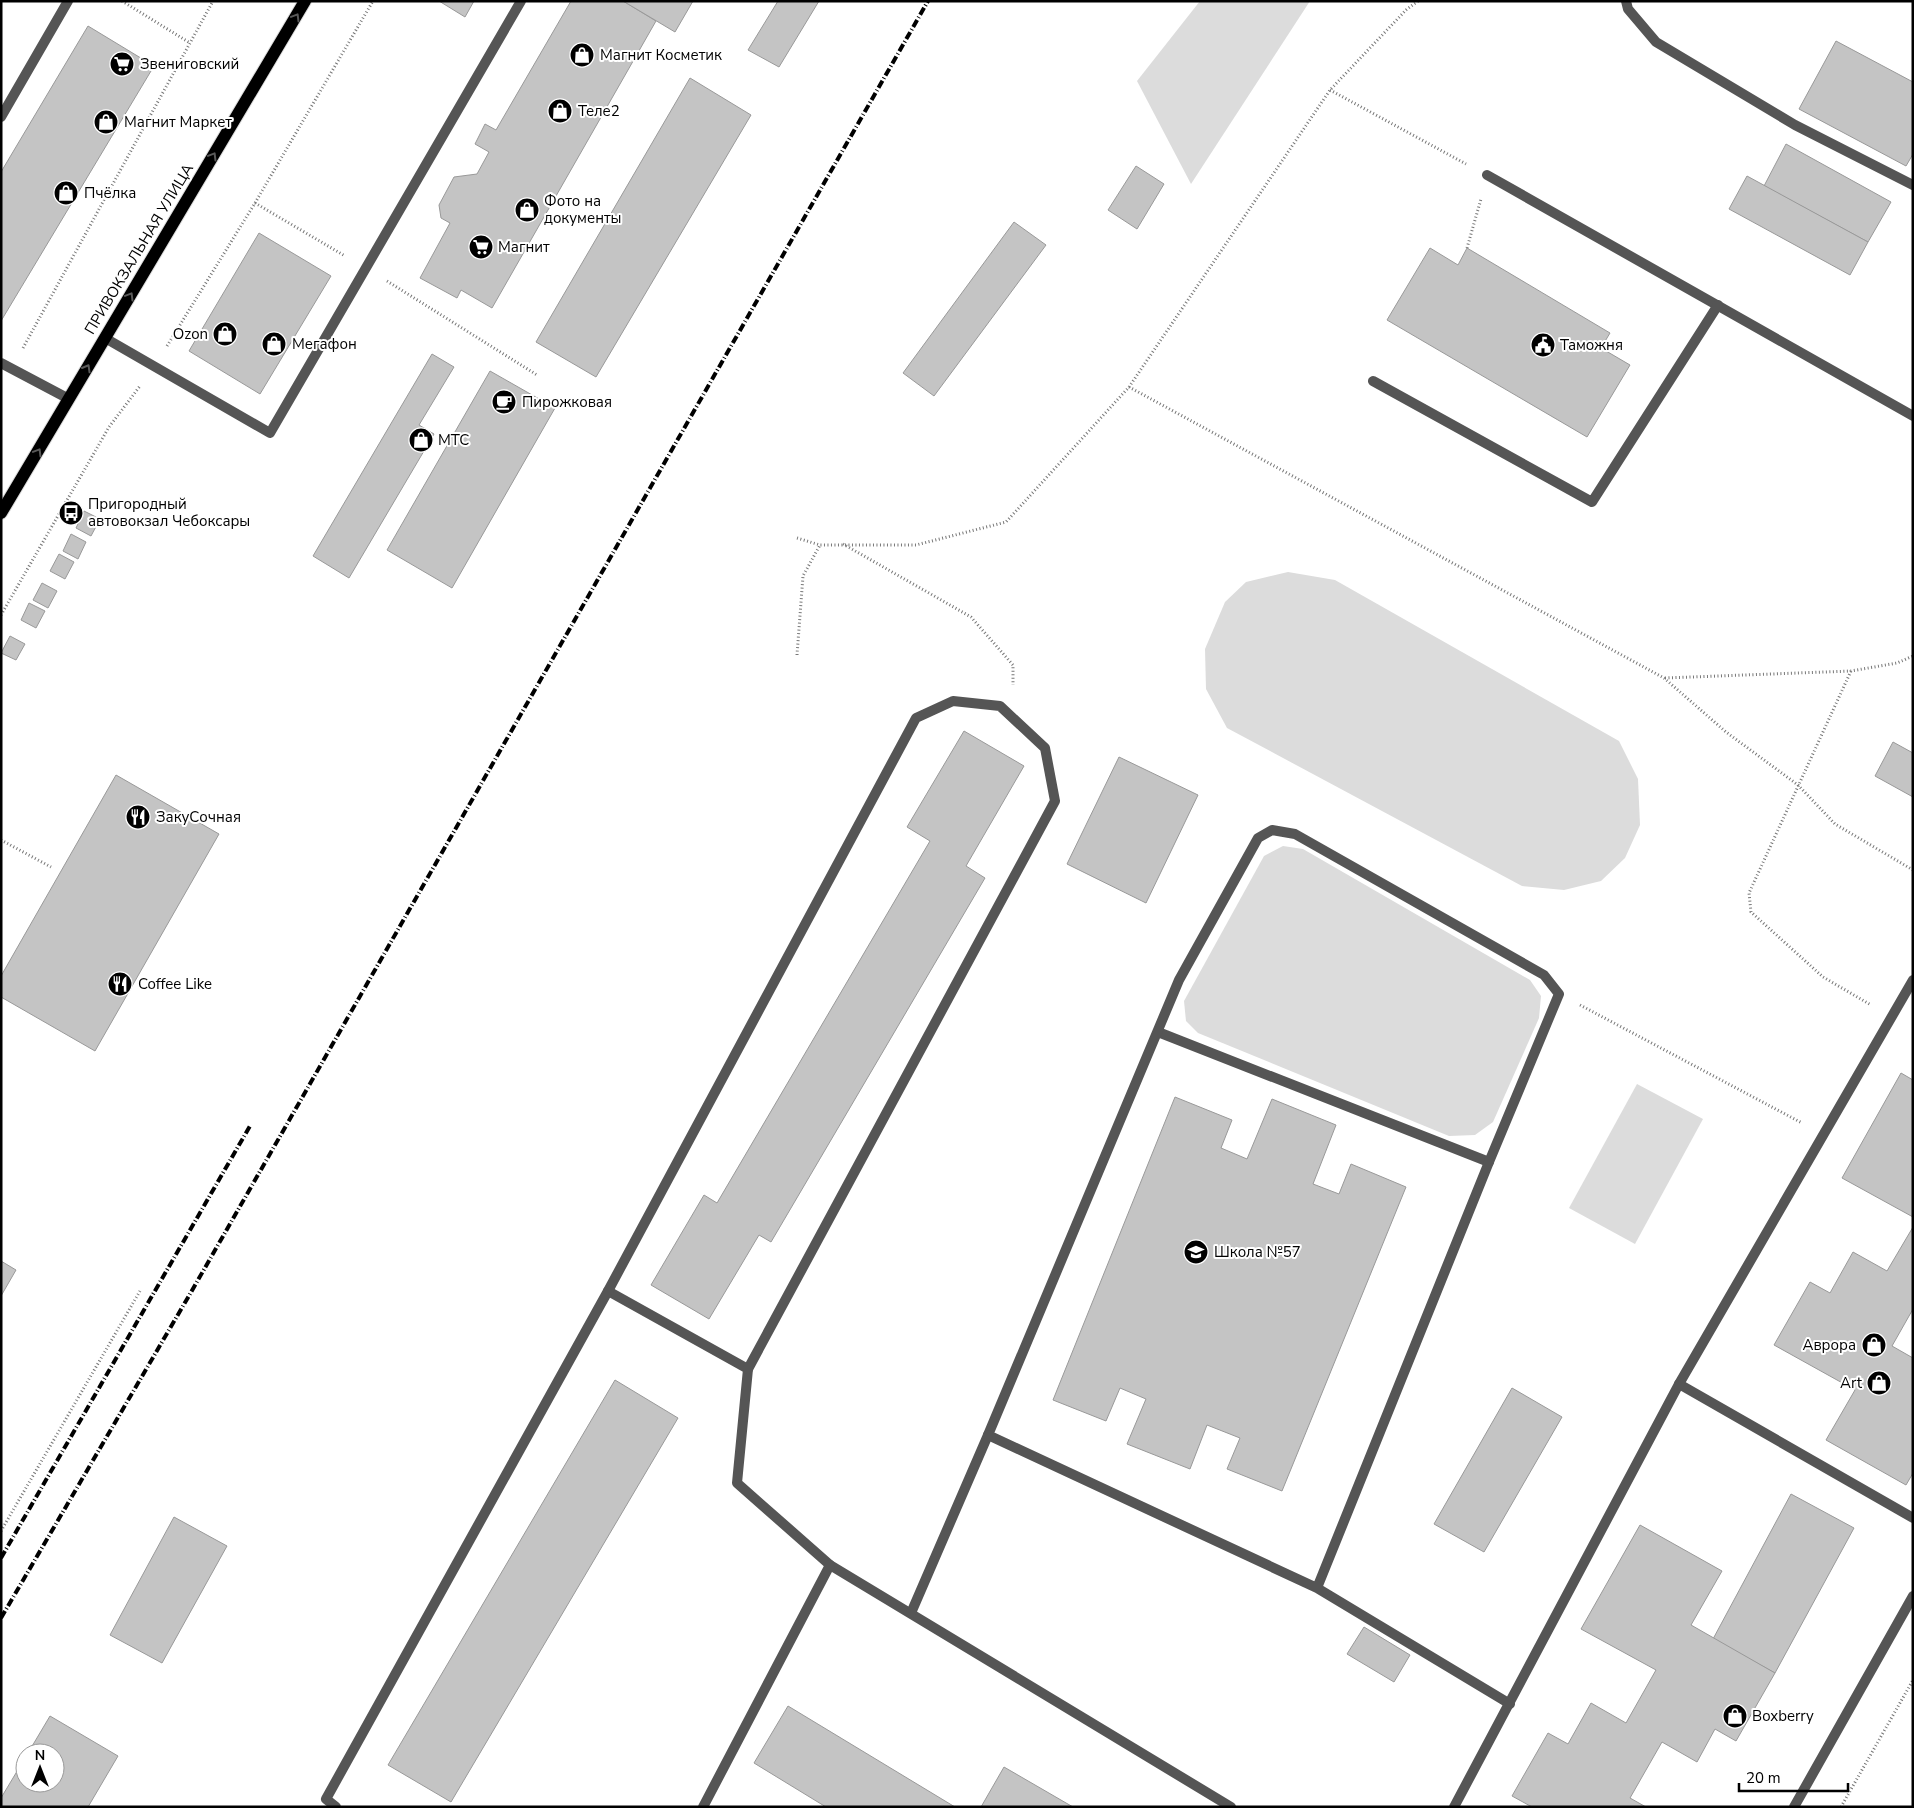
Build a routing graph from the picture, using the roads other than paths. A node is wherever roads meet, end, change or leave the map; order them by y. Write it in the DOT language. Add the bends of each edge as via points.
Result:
graph roads {
  1 [pos="68,1"];
  2 [pos="305,1"];
  3 [pos="521,1"];
  4 [pos="1626,1"];
  5 [pos="1,118"];
  6 [pos="1487,175"];
  7 [pos="1913,185"];
  8 [pos="1718,305"];
  9 [pos="105,338"];
  10 [pos="1,363"];
  11 [pos="1373,380"];
  12 [pos="69,399"];
  13 [pos="1913,416"];
  14 [pos="1,513"];
  15 [pos="1913,980"];
  16 [pos="1158,1032"];
  17 [pos="1489,1162"];
  18 [pos="608,1291"];
  19 [pos="748,1369"];
  20 [pos="1679,1384"];
  21 [pos="988,1435"];
  22 [pos="1913,1518"];
  23 [pos="830,1565"];
  24 [pos="1317,1588"];
  25 [pos="1913,1596"];
  26 [pos="911,1613"];
  27 [pos="1510,1704"];
  28 [pos="336,1807"];
  29 [pos="703,1807"];
  30 [pos="1231,1807"];
  31 [pos="1454,1807"];
  32 [pos="1794,1807"];
  1 -- 5 [label="lane"];
  9 -- 2 [label="main road, ПРИВОКЗАЛЬНАЯ УЛИЦА, one-way"];
  3 -- 9 [label="lane" via="270,433"];
  4 -- 7 [label="lane" via="1628,9 1656,42 1795,125"];
  6 -- 8 [label="lane"];
  8 -- 11 [label="lane" via="1592,502"];
  8 -- 13 [label="lane"];
  12 -- 9 [label="main road, ПРИВОКЗАЛЬНАЯ УЛИЦА, one-way"];
  10 -- 12 [label="lane"];
  14 -- 12 [label="main road, ПРИВОКЗАЛЬНАЯ УЛИЦА, one-way"];
  15 -- 20 [label="lane"];
  16 -- 17 [label="lane"];
  16 -- 17 [label="lane" via="1179,980 1258,838 1272,830 1294,834 1544,975 1560,994"];
  16 -- 21 [label="lane"];
  17 -- 24 [label="lane"];
  18 -- 19 [label="lane"];
  18 -- 19 [label="lane" via="916,718 953,701 1000,706 1046,748 1055,801"];
  18 -- 28 [label="lane" via="326,1800"];
  19 -- 23 [label="lane" via="737,1483"];
  20 -- 22 [label="lane"];
  20 -- 27 [label="lane"];
  21 -- 24 [label="lane"];
  21 -- 26 [label="lane"];
  23 -- 26 [label="lane"];
  23 -- 29 [label="lane"];
  24 -- 27 [label="lane"];
  25 -- 32 [label="lane"];
  26 -- 30 [label="lane"];
  27 -- 31 [label="lane"];
}
